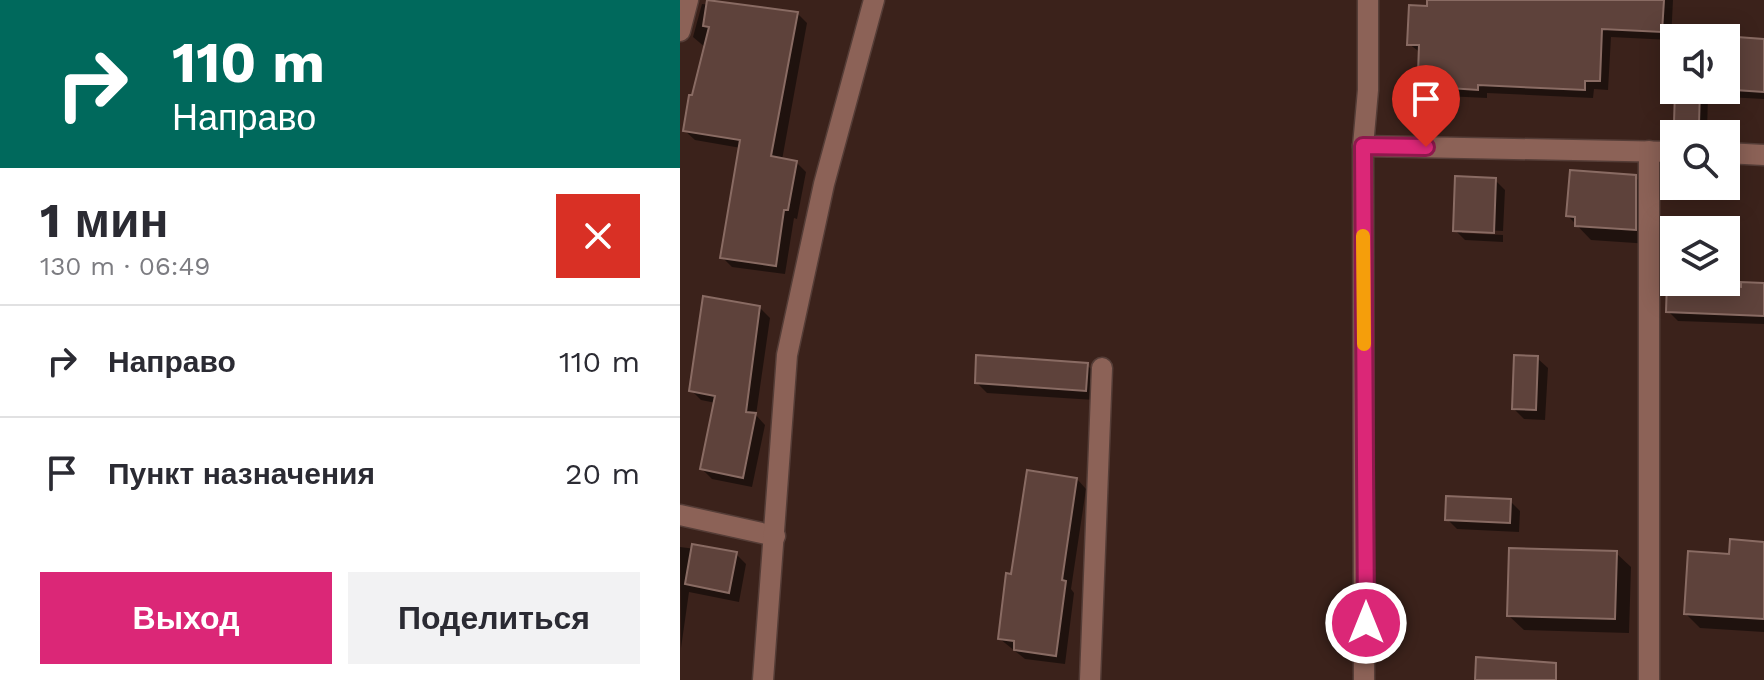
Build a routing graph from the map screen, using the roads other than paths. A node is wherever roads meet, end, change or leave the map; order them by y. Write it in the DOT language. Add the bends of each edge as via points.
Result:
graph roads {
  1 [pos="688,0"];
  2 [pos="874,0"];
  3 [pos="1368,0"];
  4 [pos="680,31"];
  5 [pos="1363,146"];
  6 [pos="1649,151"];
  7 [pos="1660,151"];
  8 [pos="1740,154"];
  9 [pos="1764,155"];
  10 [pos="1102,368"];
  11 [pos="680,515"];
  12 [pos="775,536"];
  13 [pos="763,680"];
  14 [pos="1090,680"];
  15 [pos="1364,680"];
  16 [pos="1649,680"];
  1 -- 4 [label="street"];
  2 -- 12 [label="street" via="824,184 787,355"];
  3 -- 5 [label="street"];
  5 -- 6 [label="street"];
  5 -- 15 [label="street"];
  6 -- 7 [label="street"];
  6 -- 16 [label="street"];
  8 -- 9 [label="street"];
  10 -- 14 [label="street"];
  11 -- 12 [label="street"];
  12 -- 13 [label="street"];
}
